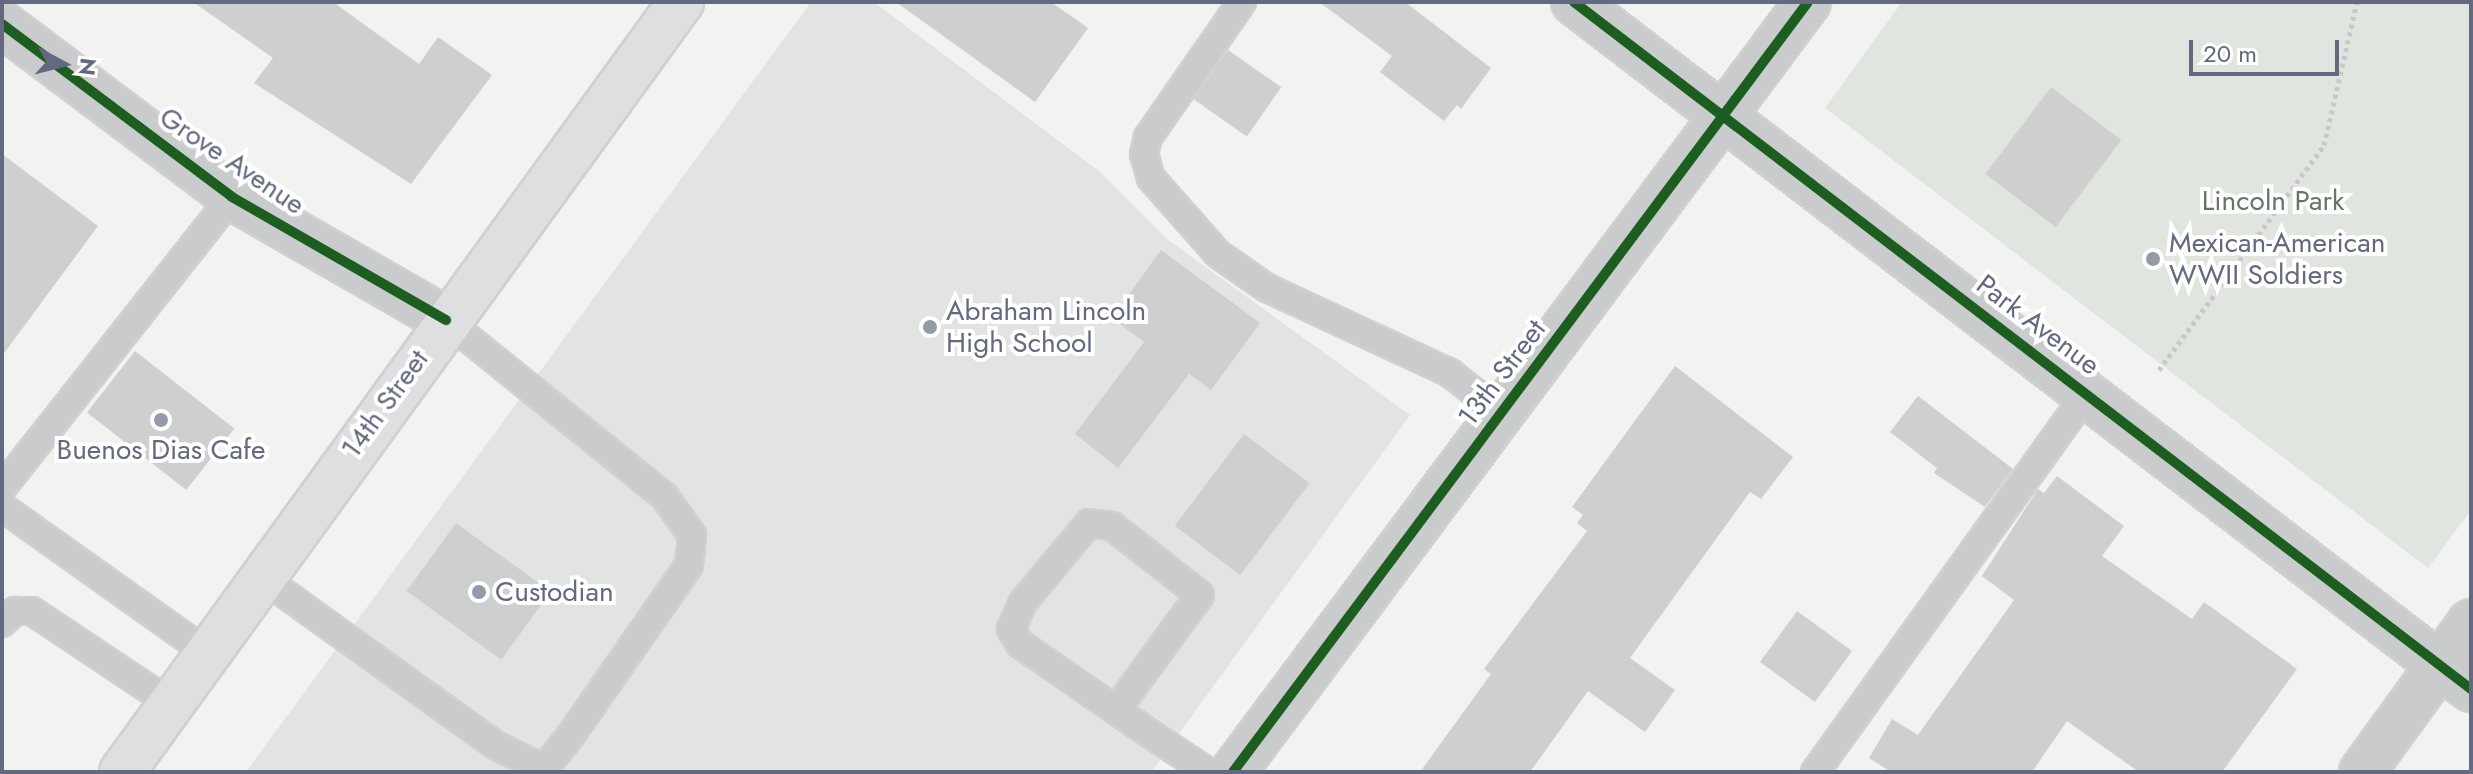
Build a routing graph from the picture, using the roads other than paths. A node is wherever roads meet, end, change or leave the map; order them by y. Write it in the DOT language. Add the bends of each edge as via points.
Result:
graph roads {
  1 [pos="681,2"];
  2 [pos="1242,2"];
  3 [pos="1574,2"];
  4 [pos="1808,2"];
  5 [pos="2,24"];
  6 [pos="1725,115"];
  7 [pos="232,197"];
  8 [pos="446,320"];
  9 [pos="2087,393"];
  10 [pos="1501,413"];
  11 [pos="2,488"];
  12 [pos="2,507"];
  13 [pos="260,576"];
  14 [pos="2471,622"];
  15 [pos="2,623"];
  16 [pos="206,652"];
  17 [pos="2455,676"];
  18 [pos="170,703"];
  19 [pos="1116,710"];
  20 [pos="122,772"];
  21 [pos="1208,772"];
  22 [pos="1233,772"];
  23 [pos="1815,772"];
  24 [pos="2362,772"];
  1 -- 8 [label="main road, 14th Street"];
  2 -- 10 [label="lane" via="1148,137 1144,154 1151,178 1218,254 1267,288 1450,373"];
  3 -- 6 [label="street, Park Avenue"];
  4 -- 6 [label="street, 13th Street"];
  5 -- 7 [label="street, Grove Avenue"];
  6 -- 9 [label="street, Park Avenue"];
  6 -- 10 [label="street, 13th Street"];
  7 -- 8 [label="street, Grove Avenue"];
  7 -- 11 [label="lane"];
  8 -- 13 [label="main road, 14th Street"];
  8 -- 13 [label="lane" via="665,497 692,535 689,565 571,735 544,769 495,745"];
  9 -- 17 [label="street, Park Avenue"];
  9 -- 23 [label="lane"];
  10 -- 22 [label="street, 13th Street"];
  12 -- 16 [label="lane"];
  13 -- 16 [label="main road, 14th Street"];
  14 -- 17 [label="street"];
  15 -- 18 [label="lane" via="15,611 32,611"];
  16 -- 18 [label="main road, 14th Street"];
  17 -- 24 [label="street"];
  18 -- 20 [label="main road, 14th Street"];
  19 -- 19 [label="lane" via="1020,644 1011,629 1023,602 1089,523 1112,526 1200,595"];
  19 -- 21 [label="lane"];
}
